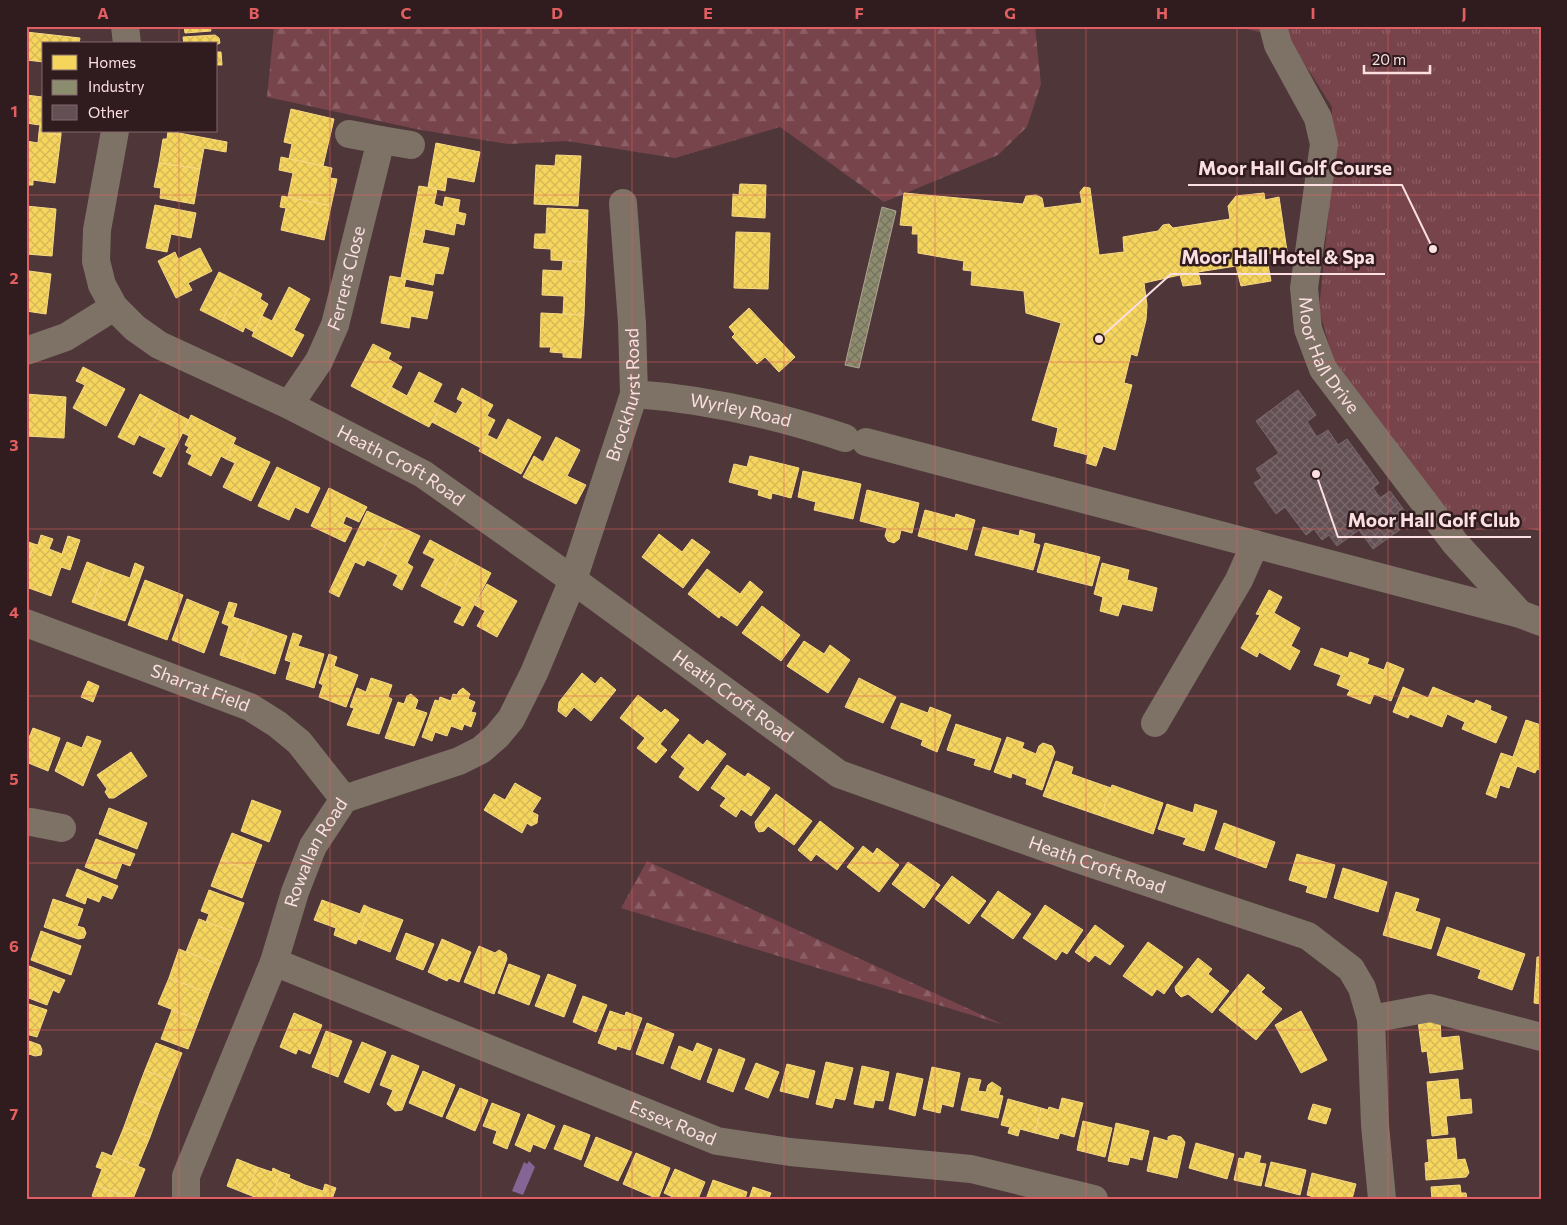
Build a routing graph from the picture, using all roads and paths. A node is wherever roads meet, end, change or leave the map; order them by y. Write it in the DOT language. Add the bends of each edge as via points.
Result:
graph roads {
  1 [pos="125,26"];
  2 [pos="1273,26"];
  3 [pos="127,42"];
  4 [pos="115,132"];
  5 [pos="349,134"];
  6 [pos="381,140"];
  7 [pos="411,145"];
  8 [pos="623,203"];
  9 [pos="114,307"];
  10 [pos="26,351"];
  11 [pos="634,394"];
  12 [pos="289,405"];
  13 [pos="1256,544"];
  14 [pos="573,580"];
  15 [pos="1530,618"];
  16 [pos="26,623"];
  17 [pos="1155,723"];
  18 [pos="344,799"];
  19 [pos="28,825"];
  20 [pos="62,828"];
  21 [pos="274,962"];
  22 [pos="1371,1019"];
  23 [pos="1541,1037"];
  24 [pos="186,1199"];
  25 [pos="1094,1199"];
  26 [pos="1382,1199"];
  1 -- 3 [label="street"];
  2 -- 15 [label="street, Moor Hall Drive" via="1278,45 1318,118 1324,144 1304,288 1308,329 1323,369 1454,543"];
  4 -- 9 [label="street, Heath Croft Road" via="97,230 96,261 102,286"];
  5 -- 6 [label="street"];
  6 -- 7 [label="street"];
  6 -- 12 [label="street, Ferrers Close" via="335,325 319,361"];
  8 -- 11 [label="street, Brockhurst Road"];
  9 -- 10 [label="street" via="66,337"];
  9 -- 12 [label="street, Heath Croft Road" via="135,328 159,344"];
  11 -- 13 [label="street, Wyrley Road" via="731,406"];
  11 -- 14 [label="street, Brockhurst Road"];
  12 -- 14 [label="street, Heath Croft Road" via="423,474"];
  13 -- 15 [label="street, Wyrley Road"];
  13 -- 17 [label="street" via="1239,580"];
  14 -- 18 [label="street, Rowallan Road" via="534,673 511,719 497,736 481,750 459,761"];
  14 -- 22 [label="street, Heath Croft Road" via="839,774 1308,936 1350,969 1362,988"];
  16 -- 18 [label="street, Sharrat Field" via="250,707 299,742"];
  18 -- 21 [label="street, Rowallan Road" via="313,846"];
  19 -- 20 [label="street"];
  21 -- 24 [label="street, Rowallan Road" via="186,1176"];
  21 -- 25 [label="street, Essex Road" via="717,1141 790,1152 971,1169"];
  22 -- 23 [label="street" via="1430,1008"];
  22 -- 26 [label="street, Heath Croft Road"];
}
